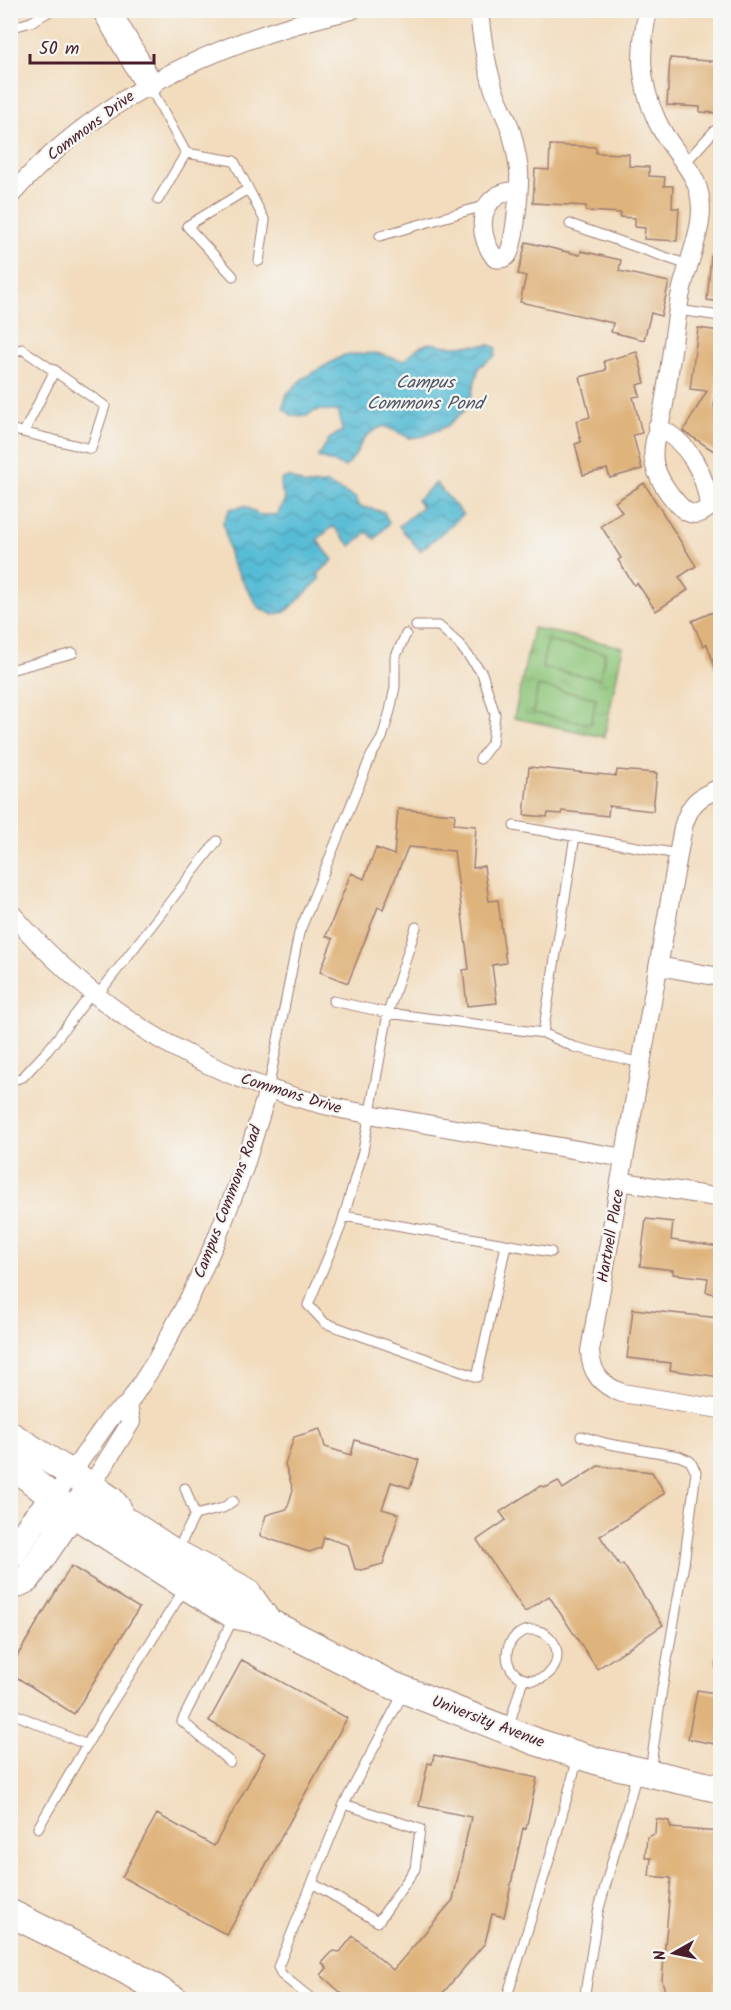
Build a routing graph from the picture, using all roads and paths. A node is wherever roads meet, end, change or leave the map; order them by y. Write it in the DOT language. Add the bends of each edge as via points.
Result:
graph roads {
  1 [pos="52,10"];
  2 [pos="106,10"];
  3 [pos="352,10"];
  4 [pos="479,10"];
  5 [pos="648,10"];
  6 [pos="327,13"];
  7 [pos="10,28"];
  8 [pos="149,84"];
  9 [pos="720,128"];
  10 [pos="186,153"];
  11 [pos="685,163"];
  12 [pos="248,189"];
  13 [pos="518,190"];
  14 [pos="10,196"];
  15 [pos="158,200"];
  16 [pos="488,204"];
  17 [pos="570,224"];
  18 [pos="380,236"];
  19 [pos="259,261"];
  20 [pos="688,265"];
  21 [pos="233,276"];
  22 [pos="678,310"];
  23 [pos="720,316"];
  24 [pos="10,358"];
  25 [pos="55,370"];
  26 [pos="657,426"];
  27 [pos="10,429"];
  28 [pos="24,432"];
  29 [pos="416,626"];
  30 [pos="406,634"];
  31 [pos="73,652"];
  32 [pos="10,670"];
  33 [pos="480,759"];
  34 [pos="720,788"];
  35 [pos="514,826"];
  36 [pos="575,836"];
  37 [pos="217,841"];
  38 [pos="678,854"];
  39 [pos="10,912"];
  40 [pos="416,927"];
  41 [pos="658,966"];
  42 [pos="720,977"];
  43 [pos="94,995"];
  44 [pos="333,1001"];
  45 [pos="388,1013"];
  46 [pos="543,1033"];
  47 [pos="641,1063"];
  48 [pos="10,1077"];
  49 [pos="268,1090"];
  50 [pos="370,1114"];
  51 [pos="624,1158"];
  52 [pos="621,1181"];
  53 [pos="720,1198"];
  54 [pos="344,1216"];
  55 [pos="506,1245"];
  56 [pos="551,1252"];
  57 [pos="720,1409"];
  58 [pos="10,1435"];
  59 [pos="581,1436"];
  60 [pos="10,1463"];
  61 [pos="81,1480"];
  62 [pos="185,1488"];
  63 [pos="233,1501"];
  64 [pos="62,1506"];
  65 [pos="195,1515"];
  66 [pos="130,1524"];
  67 [pos="176,1553"];
  68 [pos="10,1556"];
  69 [pos="186,1586"];
  70 [pos="10,1587"];
  71 [pos="234,1615"];
  72 [pos="268,1622"];
  73 [pos="523,1678"];
  74 [pos="405,1690"];
  75 [pos="11,1715"];
  76 [pos="507,1731"];
  77 [pos="87,1745"];
  78 [pos="579,1755"];
  79 [pos="230,1762"];
  80 [pos="644,1772"];
  81 [pos="720,1789"];
  82 [pos="344,1804"];
  83 [pos="38,1828"];
  84 [pos="312,1883"];
  85 [pos="10,1913"];
  86 [pos="175,2000"];
  87 [pos="313,2000"];
  88 [pos="506,2000"];
  89 [pos="584,2000"];
  1 -- 7 [label="lane"];
  2 -- 8 [label="street"];
  3 -- 6 [label="street, Commons Drive"];
  4 -- 13 [label="street" via="493,87 510,128 519,172"];
  5 -- 11 [label="street" via="641,69 646,92 657,123"];
  6 -- 8 [label="street, Commons Drive" via="226,48"];
  8 -- 10 [label="lane"];
  8 -- 14 [label="street, Commons Drive" via="69,139"];
  9 -- 11 [label="lane"];
  10 -- 12 [label="lane" via="234,161"];
  10 -- 15 [label="lane"];
  11 -- 20 [label="street" via="698,184 700,221"];
  12 -- 19 [label="lane" via="265,221"];
  12 -- 21 [label="lane" via="187,226"];
  13 -- 16 [label="street" via="499,195"];
  13 -- 16 [label="street" via="512,250 501,259 490,252 482,230 482,215"];
  16 -- 18 [label="lane"];
  17 -- 20 [label="lane"];
  20 -- 22 [label="street"];
  22 -- 23 [label="lane"];
  22 -- 26 [label="street"];
  24 -- 25 [label="lane" via="22,349"];
  25 -- 28 [label="lane"];
  25 -- 28 [label="lane" via="105,406 92,449"];
  27 -- 28 [label="lane"];
  29 -- 33 [label="lane" via="439,626 482,673 495,714 492,743"];
  30 -- 49 [label="lane" via="395,658 395,687 382,738 371,756 299,933"];
  31 -- 32 [label="lane"];
  34 -- 38 [label="street, Hartnell Place" via="703,795 687,814"];
  35 -- 36 [label="lane"];
  36 -- 38 [label="lane"];
  36 -- 46 [label="lane"];
  37 -- 43 [label="lane"];
  38 -- 41 [label="street, Hartnell Place"];
  39 -- 43 [label="street, Commons Drive"];
  40 -- 45 [label="lane"];
  41 -- 42 [label="street"];
  41 -- 47 [label="street, Hartnell Place"];
  43 -- 48 [label="lane" via="23,1077"];
  43 -- 49 [label="street, Commons Drive" via="176,1050"];
  44 -- 45 [label="lane"];
  45 -- 46 [label="lane"];
  45 -- 50 [label="lane"];
  46 -- 47 [label="lane" via="574,1047"];
  47 -- 51 [label="street, Hartnell Place"];
  49 -- 50 [label="street, Commons Drive"];
  49 -- 61 [label="street, Campus Commons Road" via="216,1240 161,1352 128,1404 131,1422"];
  50 -- 51 [label="street, Commons Drive"];
  50 -- 54 [label="lane"];
  51 -- 52 [label="street, Hartnell Place"];
  52 -- 53 [label="street"];
  52 -- 57 [label="street, Hartnell Place" via="591,1351 595,1373 603,1384 622,1393"];
  54 -- 55 [label="lane"];
  54 -- 55 [label="lane" via="308,1305 325,1323 477,1377"];
  55 -- 56 [label="lane"];
  58 -- 61 [label="street, University Avenue"];
  59 -- 80 [label="lane" via="679,1456 690,1461 696,1472 684,1564"];
  60 -- 64 [label="street, University Avenue"];
  61 -- 64 [label="street"];
  61 -- 66 [label="street, University Avenue" via="111,1500"];
  62 -- 65 [label="lane"];
  63 -- 65 [label="lane" via="223,1508"];
  64 -- 66 [label="street, University Avenue" via="67,1500 89,1505"];
  64 -- 68 [label="street" via="33,1522"];
  64 -- 69 [label="street, University Avenue"];
  64 -- 70 [label="street" via="27,1579"];
  65 -- 67 [label="lane"];
  66 -- 67 [label="street, University Avenue"];
  67 -- 72 [label="street, University Avenue" via="246,1591"];
  69 -- 71 [label="street, University Avenue"];
  69 -- 77 [label="lane"];
  71 -- 72 [label="street, University Avenue"];
  71 -- 79 [label="lane" via="182,1721"];
  72 -- 74 [label="street, University Avenue"];
  73 -- 73 [label="lane" via="543,1678 556,1664 555,1644 541,1631 522,1632 508,1646 509,1665"];
  73 -- 76 [label="lane"];
  74 -- 76 [label="street, University Avenue"];
  74 -- 82 [label="lane"];
  75 -- 77 [label="lane"];
  76 -- 78 [label="street, University Avenue"];
  77 -- 83 [label="lane"];
  78 -- 80 [label="street, University Avenue"];
  78 -- 88 [label="lane"];
  80 -- 81 [label="street, University Avenue"];
  80 -- 89 [label="lane" via="598,1912"];
  82 -- 84 [label="lane"];
  82 -- 84 [label="lane" via="420,1829 415,1869 378,1922"];
  84 -- 87 [label="lane" via="278,1966"];
  85 -- 86 [label="street" via="127,1971"];
}
